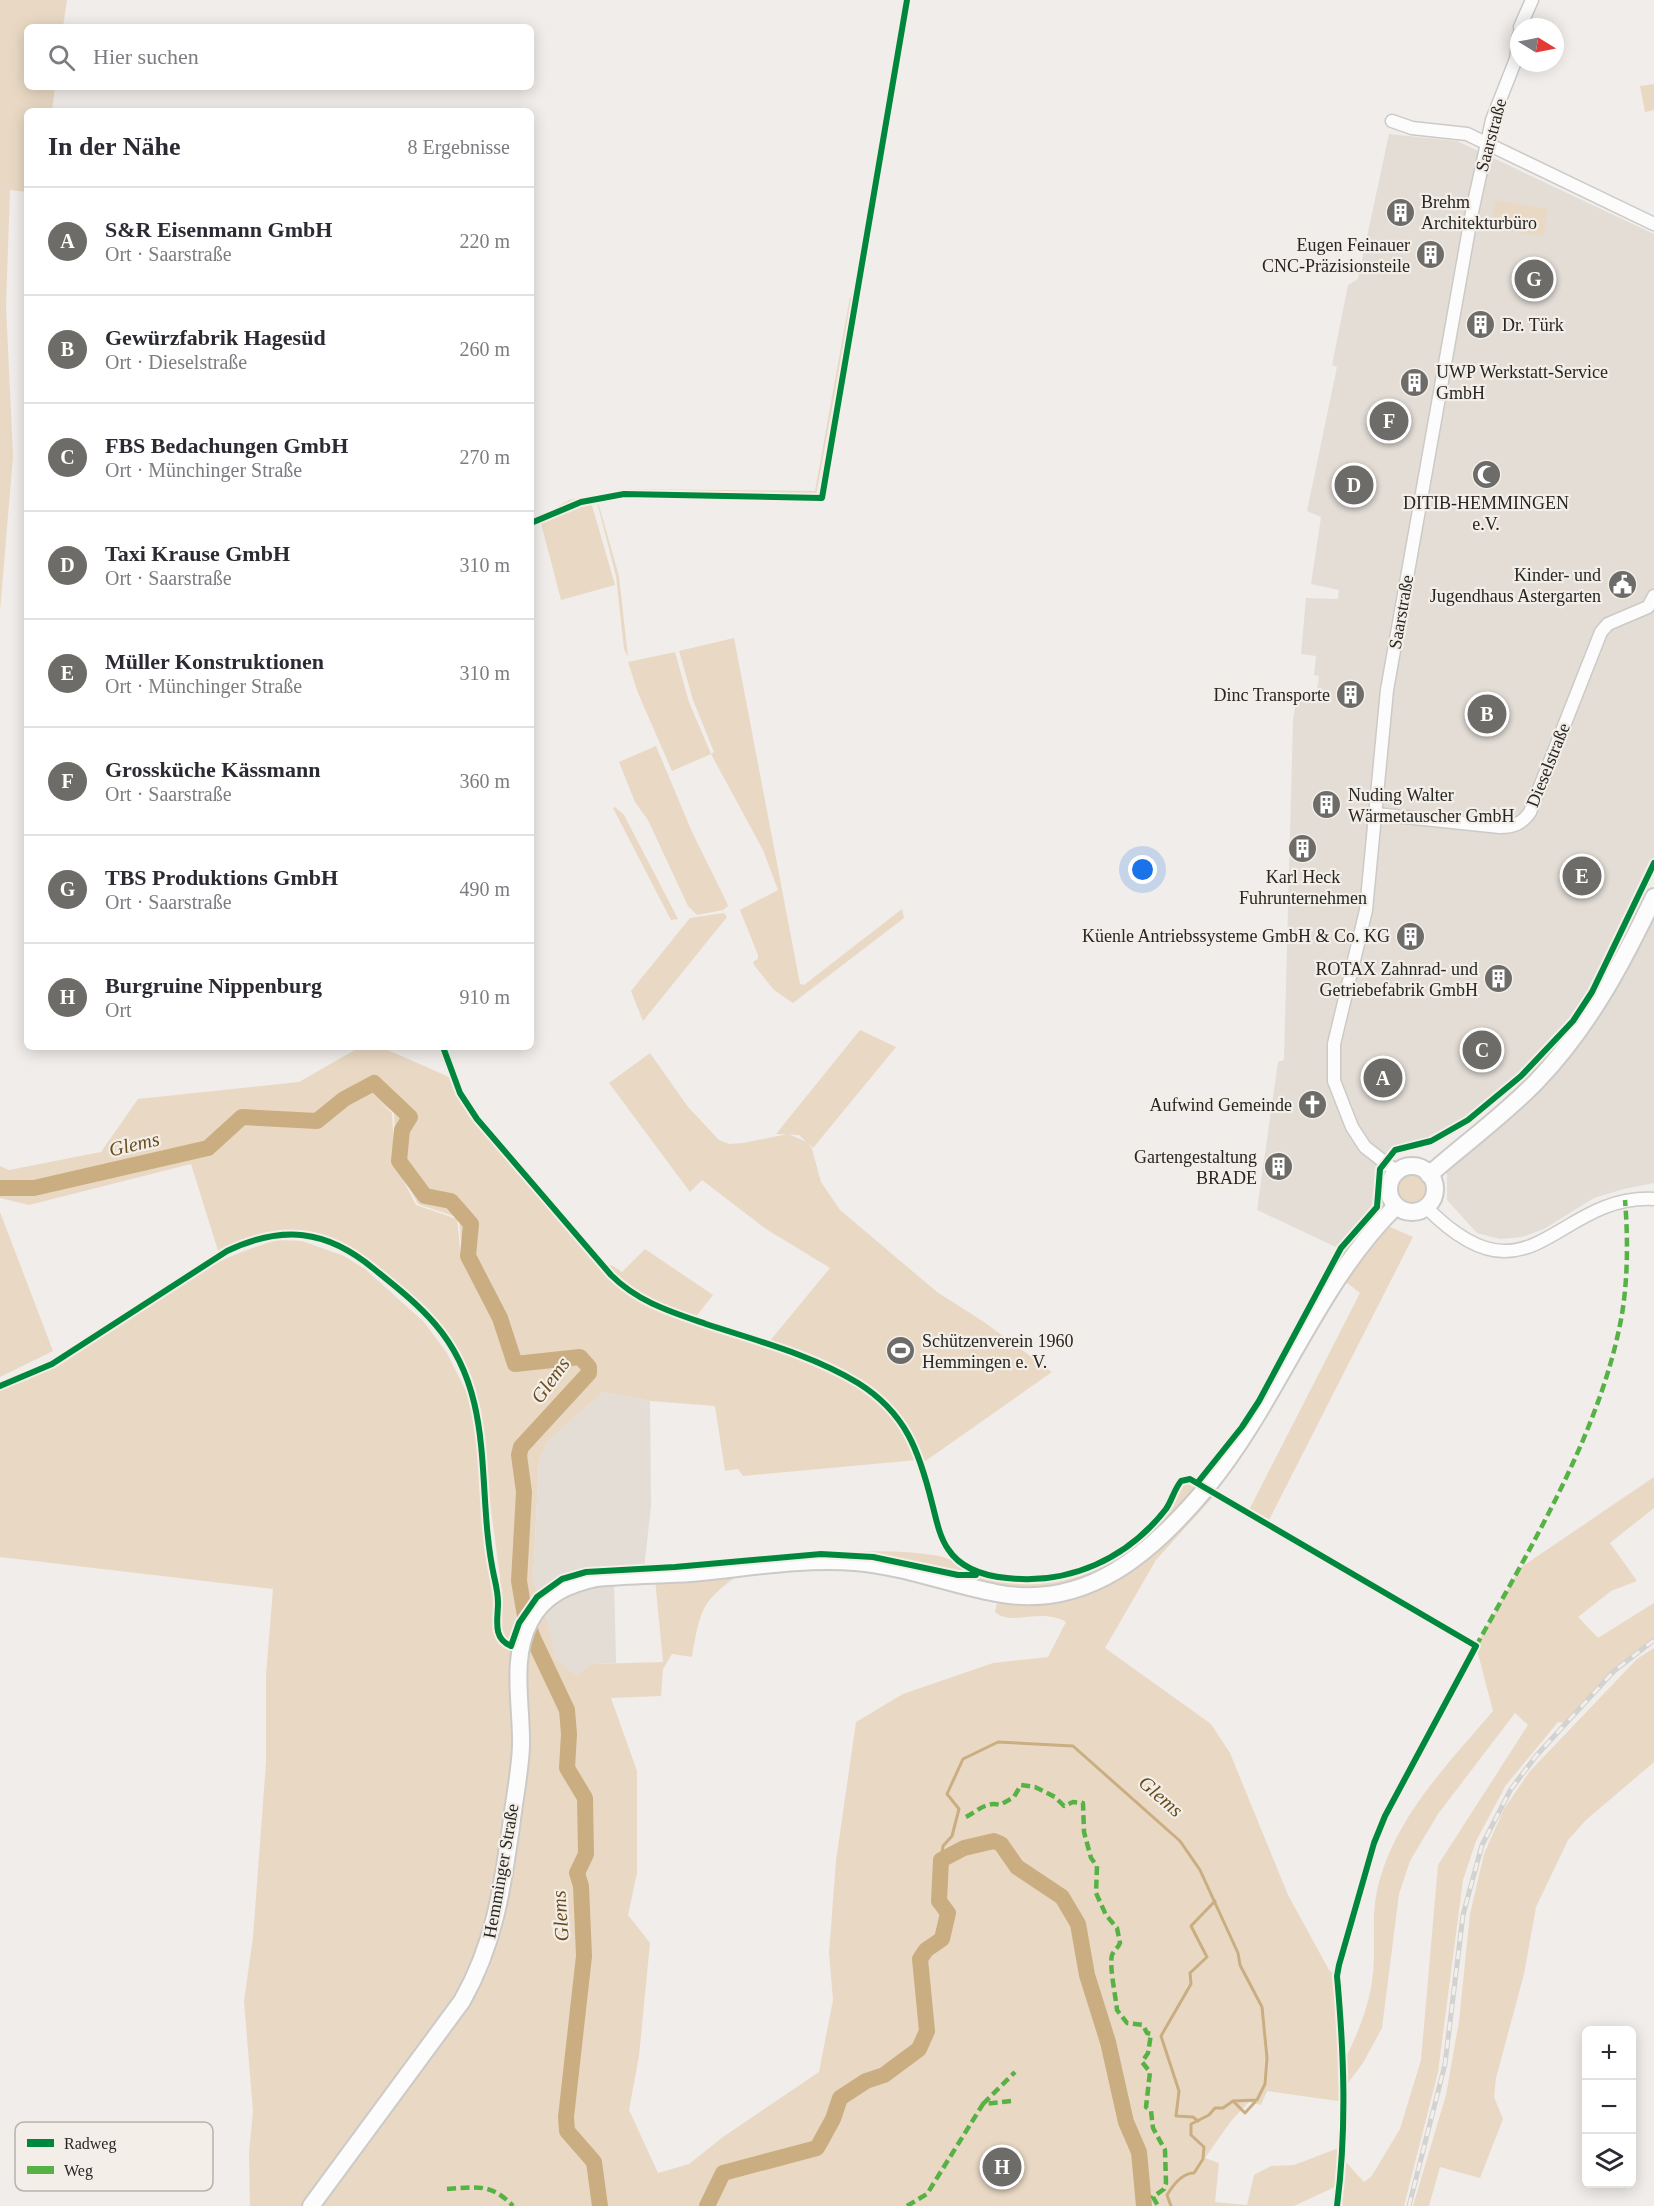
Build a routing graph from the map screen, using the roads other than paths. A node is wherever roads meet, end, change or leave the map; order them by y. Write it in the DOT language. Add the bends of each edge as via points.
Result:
graph roads {
  1 [pos="1532,0"];
  2 [pos="1524,18"];
  3 [pos="1511,72"];
  4 [pos="1392,122"];
  5 [pos="1486,144"];
  6 [pos="1654,224"];
  7 [pos="1654,596"];
  8 [pos="1377,814"];
  9 [pos="1654,897"];
  10 [pos="1397,1172"];
  11 [pos="1429,1175"];
  12 [pos="1654,1198"];
  13 [pos="1396,1206"];
  14 [pos="1426,1207"];
  15 [pos="310,2206"];
  1 -- 2 [label="street"];
  3 -- 5 [label="street, Saarstraße"];
  4 -- 5 [label="street" via="1467,134"];
  5 -- 6 [label="street"];
  5 -- 8 [label="street, Saarstraße" via="1387,690"];
  7 -- 8 [label="street, Dieselstraße" via="1641,613 1608,624 1601,632 1530,812 1522,821 1500,827"];
  8 -- 10 [label="street, Saarstraße" via="1366,912 1337,1028 1332,1068 1336,1092 1352,1127 1365,1147"];
  9 -- 11 [label="street" via="1610,983 1569,1045 1518,1100"];
  10 -- 11 [label="street" via="1414,1167"];
  10 -- 13 [label="street" via="1389,1187"];
  11 -- 14 [label="street" via="1434,1192"];
  12 -- 14 [label="street" via="1607,1205 1542,1243 1509,1251 1472,1244"];
  13 -- 14 [label="street" via="1410,1212"];
  13 -- 15 [label="street, Hemminger Straße" via="1366,1237 1343,1269 1259,1413 1206,1487 1153,1545 1098,1582 1059,1594 1025,1596 994,1593 889,1567 821,1561 615,1576 581,1582 552,1595 536,1611 522,1639 519,1771 502,1888 481,1965 462,2001"];
}
